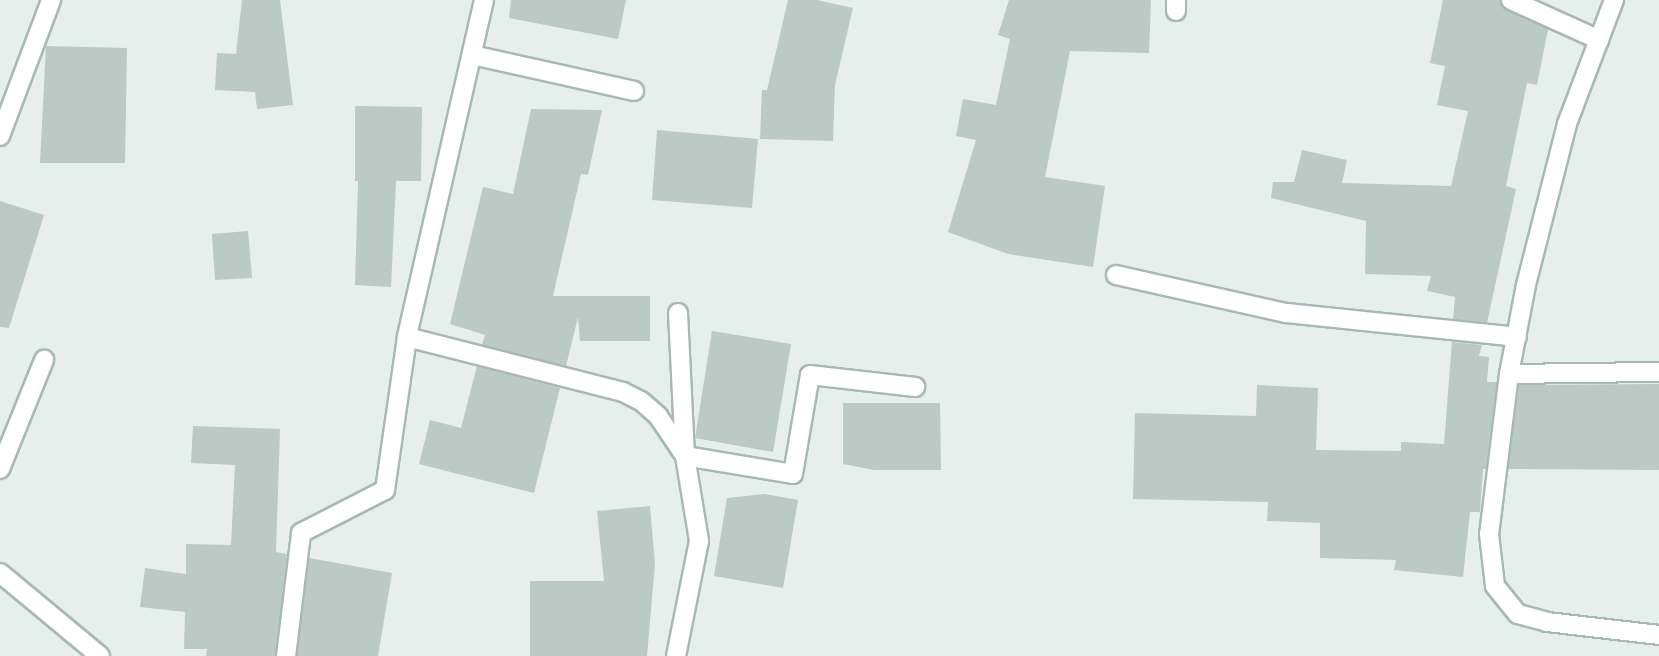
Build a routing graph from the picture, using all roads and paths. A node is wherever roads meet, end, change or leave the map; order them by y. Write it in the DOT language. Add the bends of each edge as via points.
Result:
graph roads {
  1 [pos="51,0"];
  2 [pos="484,0"];
  3 [pos="1511,0"];
  4 [pos="1614,0"];
  5 [pos="1599,40"];
  6 [pos="472,55"];
  7 [pos="634,91"];
  8 [pos="0,136"];
  9 [pos="1116,275"];
  10 [pos="678,313"];
  11 [pos="407,337"];
  12 [pos="1517,337"];
  13 [pos="44,360"];
  14 [pos="1659,372"];
  15 [pos="1509,374"];
  16 [pos="915,387"];
  17 [pos="685,456"];
  18 [pos="0,469"];
  19 [pos="2,580"];
  20 [pos="1659,635"];
  21 [pos="100,656"];
  22 [pos="286,656"];
  23 [pos="676,656"];
  1 -- 8 [label="street"];
  2 -- 6 [label="street"];
  3 -- 5 [label="street"];
  4 -- 5 [label="street"];
  5 -- 12 [label="street" via="1567,124"];
  6 -- 7 [label="street"];
  6 -- 11 [label="street"];
  9 -- 12 [label="street" via="1286,313"];
  10 -- 17 [label="street"];
  11 -- 17 [label="street" via="623,392 641,400 658,416"];
  11 -- 22 [label="street" via="385,490 301,533"];
  12 -- 15 [label="street"];
  13 -- 18 [label="street"];
  14 -- 15 [label="street"];
  15 -- 20 [label="street" via="1489,534 1496,586 1502,598 1518,614 1547,622"];
  16 -- 17 [label="street" via="810,375 793,474"];
  17 -- 23 [label="street" via="699,541"];
  19 -- 21 [label="street"];
}
